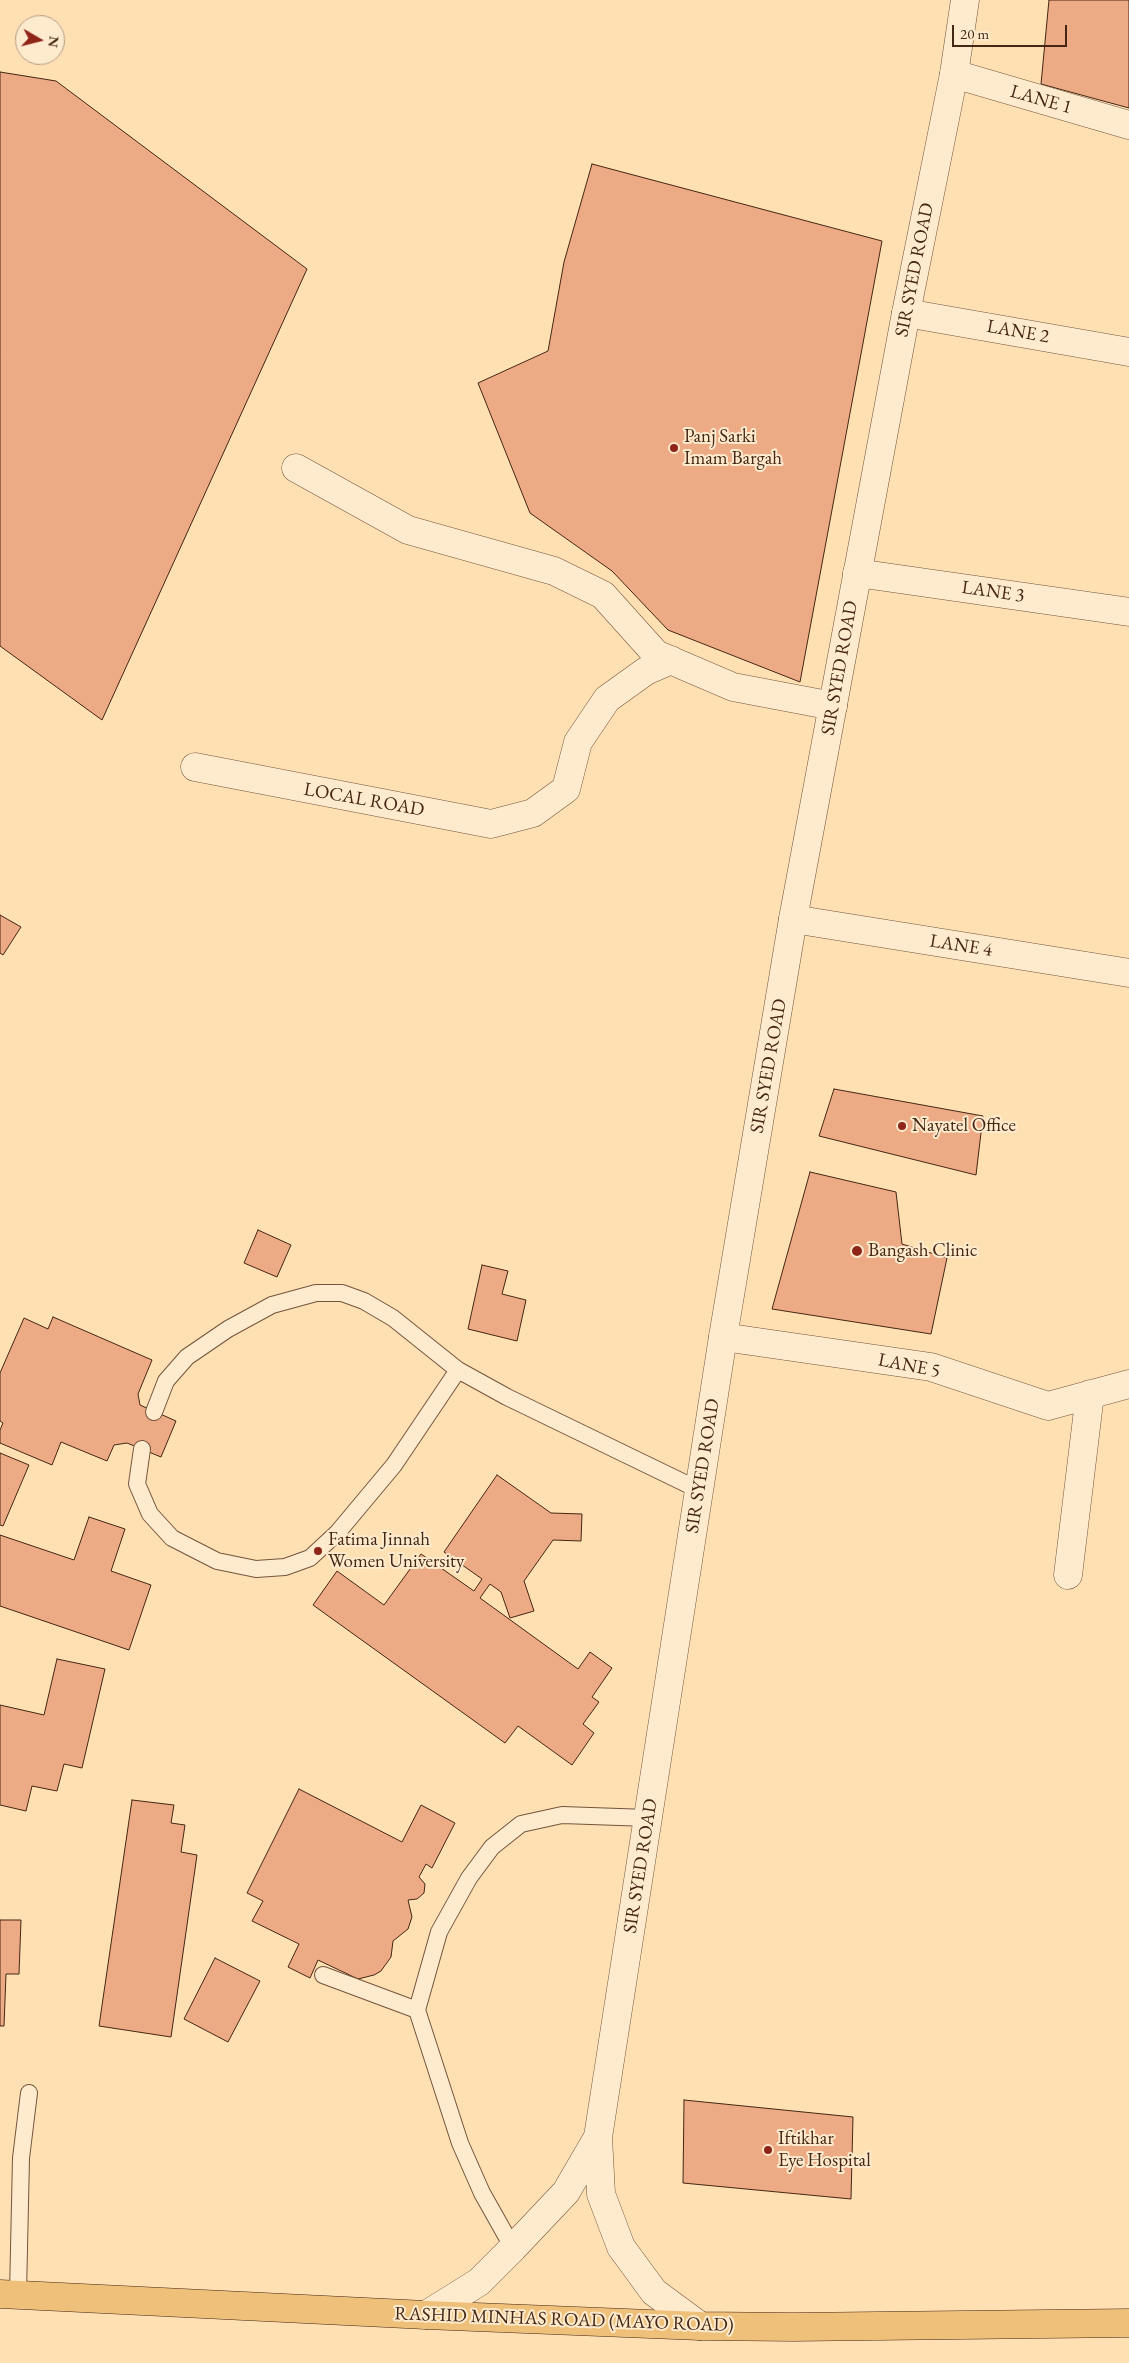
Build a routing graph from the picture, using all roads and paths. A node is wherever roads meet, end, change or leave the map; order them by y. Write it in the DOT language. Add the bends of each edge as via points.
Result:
graph roads {
  1 [pos="965,0"];
  2 [pos="954,74"];
  3 [pos="1129,125"];
  4 [pos="906,312"];
  5 [pos="1129,352"];
  6 [pos="296,468"];
  7 [pos="857,573"];
  8 [pos="1129,612"];
  9 [pos="671,660"];
  10 [pos="833,706"];
  11 [pos="195,767"];
  12 [pos="793,919"];
  13 [pos="1129,973"];
  14 [pos="723,1337"];
  15 [pos="458,1370"];
  16 [pos="1129,1384"];
  17 [pos="1090,1394"];
  18 [pos="154,1412"];
  19 [pos="142,1449"];
  20 [pos="699,1490"];
  21 [pos="1068,1575"];
  22 [pos="648,1818"];
  23 [pos="323,1975"];
  24 [pos="417,2010"];
  25 [pos="29,2093"];
  26 [pos="598,2137"];
  27 [pos="513,2248"];
  28 [pos="9,2294"];
  29 [pos="426,2315"];
  30 [pos="1129,2323"];
  31 [pos="700,2326"];
  1 -- 2 [label="street, SIR SYED ROAD"];
  2 -- 3 [label="street, LANE 1"];
  2 -- 4 [label="street, SIR SYED ROAD"];
  4 -- 5 [label="street, LANE 2"];
  4 -- 7 [label="street, SIR SYED ROAD"];
  6 -- 9 [label="street" via="408,530 554,571 603,596 656,654"];
  7 -- 8 [label="street, LANE 3"];
  7 -- 10 [label="street, SIR SYED ROAD"];
  9 -- 10 [label="street" via="733,687"];
  9 -- 11 [label="street, LOCAL ROAD" via="646,671 607,699 578,742 566,790 533,813 491,824"];
  10 -- 12 [label="street, SIR SYED ROAD"];
  12 -- 13 [label="street, LANE 4"];
  12 -- 14 [label="street, SIR SYED ROAD"];
  14 -- 17 [label="street, LANE 5" via="931,1367 1048,1406"];
  14 -- 20 [label="street, SIR SYED ROAD"];
  15 -- 18 [label="lane" via="393,1318 364,1301 342,1294 316,1293 272,1305 228,1328 187,1357 166,1381"];
  15 -- 19 [label="lane" via="394,1465 338,1532 310,1558 285,1567 256,1569 217,1561 172,1538 150,1514 137,1484"];
  15 -- 20 [label="lane"];
  16 -- 17 [label="street, LANE 5"];
  17 -- 21 [label="street"];
  20 -- 22 [label="street, SIR SYED ROAD"];
  22 -- 24 [label="lane" via="562,1815 521,1824 492,1847 469,1878 439,1932"];
  22 -- 26 [label="street, SIR SYED ROAD"];
  23 -- 24 [label="lane"];
  24 -- 27 [label="lane" via="460,2143 482,2193"];
  25 -- 28 [label="lane"];
  26 -- 27 [label="street, SIR SYED ROAD" via="566,2192"];
  26 -- 31 [label="street, SIR SYED ROAD" via="601,2194 621,2247 654,2292"];
  27 -- 29 [label="street, SIR SYED ROAD" via="479,2282"];
  28 -- 29 [label="main road, RASHID MINHAS ROAD (MAYO ROAD)"];
  29 -- 31 [label="main road, RASHID MINHAS ROAD (MAYO ROAD)"];
  30 -- 31 [label="main road, RASHID MINHAS ROAD (MAYO ROAD)"];
}
